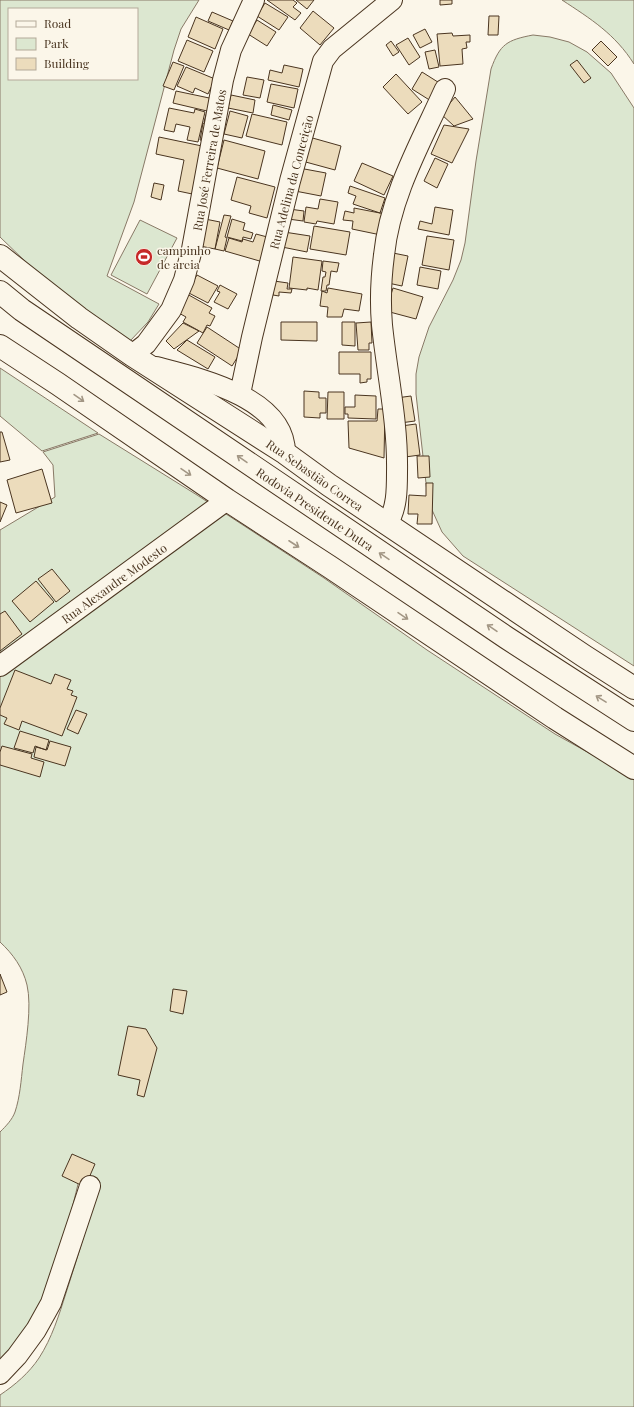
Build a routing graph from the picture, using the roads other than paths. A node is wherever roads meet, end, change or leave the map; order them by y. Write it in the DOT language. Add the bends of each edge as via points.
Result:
graph roads {
  1 [pos="254,0"];
  2 [pos="392,0"];
  3 [pos="445,89"];
  4 [pos="0,256"];
  5 [pos="0,292"];
  6 [pos="0,346"];
  7 [pos="0,352"];
  8 [pos="140,360"];
  9 [pos="58,384"];
  10 [pos="240,394"];
  11 [pos="284,453"];
  12 [pos="227,500"];
  13 [pos="387,524"];
  14 [pos="0,666"];
  15 [pos="634,688"];
  16 [pos="634,720"];
  17 [pos="634,768"];
  18 [pos="90,1186"];
  19 [pos="0,1374"];
  1 -- 8 [label="street, Rua José Ferreira de Matos" via="231,50 223,80 197,227 184,280 171,310 146,344"];
  2 -- 10 [label="street, Rua Adelina da Conceição" via="332,49 323,61 290,181"];
  3 -- 13 [label="street" via="393,208 384,254 382,324 398,450 394,511"];
  4 -- 8 [label="main road, Rua Sebastião Correa" via="79,318"];
  16 -- 5 [label="main road, Rodovia Presidente Dutra, one-way" via="359,539 22,310"];
  6 -- 9 [label="main road"];
  7 -- 9 [label="main road"];
  8 -- 10 [label="street"];
  8 -- 11 [label="main road, Rua Sebastião Correa"];
  9 -- 12 [label="main road, one-way"];
  10 -- 11 [label="street" via="259,407 280,430 285,446"];
  11 -- 13 [label="main road, Rua Sebastião Correa"];
  12 -- 14 [label="street, Rua Alexandre Modesto"];
  12 -- 17 [label="main road, one-way"];
  13 -- 15 [label="main road, Rua Sebastião Correa"];
  18 -- 19 [label="street" via="51,1302 36,1330"];
}
